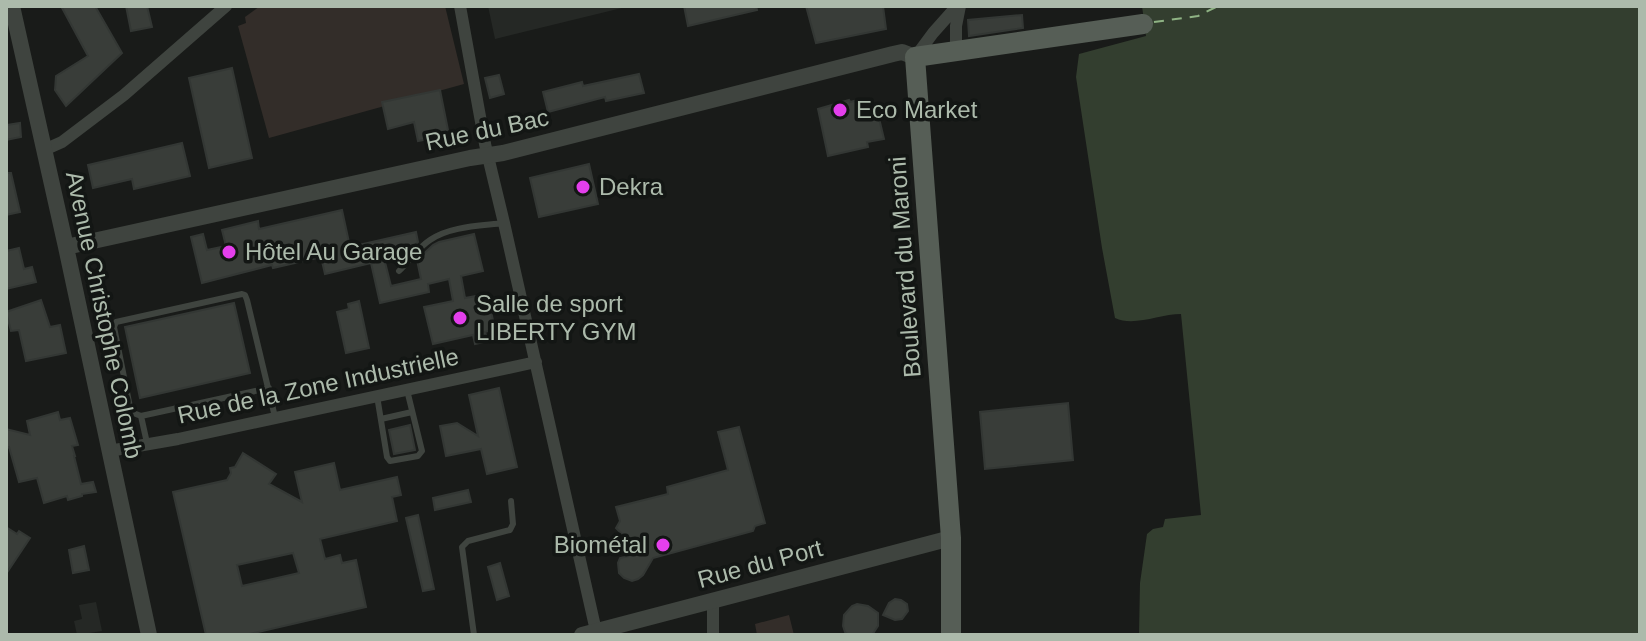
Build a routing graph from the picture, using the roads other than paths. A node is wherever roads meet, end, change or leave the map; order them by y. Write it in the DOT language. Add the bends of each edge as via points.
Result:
graph roads {
  1 [pos="12,6"];
  2 [pos="226,6"];
  3 [pos="460,6"];
  4 [pos="958,6"];
  5 [pos="1143,24"];
  6 [pos="956,50"];
  7 [pos="915,57"];
  8 [pos="44,150"];
  9 [pos="488,156"];
  10 [pos="504,223"];
  11 [pos="66,247"];
  12 [pos="399,271"];
  13 [pos="536,362"];
  14 [pos="269,388"];
  15 [pos="407,390"];
  16 [pos="377,396"];
  17 [pos="412,412"];
  18 [pos="141,416"];
  19 [pos="275,417"];
  20 [pos="381,419"];
  21 [pos="148,445"];
  22 [pos="109,451"];
  23 [pos="511,501"];
  24 [pos="951,538"];
  25 [pos="713,601"];
  26 [pos="589,633"];
  27 [pos="149,635"];
  28 [pos="474,635"];
  29 [pos="713,635"];
  30 [pos="951,635"];
  1 -- 8 [label="street, Avenue Christophe Colomb"];
  2 -- 8 [label="street" via="124,95"];
  3 -- 9 [label="street"];
  4 -- 6 [label="street"];
  4 -- 7 [label="street"];
  5 -- 6 [label="main road"];
  6 -- 7 [label="main road"];
  7 -- 9 [label="street, Rue du Bac" via="902,52 876,57"];
  7 -- 24 [label="main road, Boulevard du Maroni"];
  8 -- 11 [label="street, Avenue Christophe Colomb"];
  9 -- 10 [label="street"];
  9 -- 11 [label="street, Rue du Bac"];
  10 -- 12 [label="lane" via="428,240"];
  10 -- 13 [label="street"];
  11 -- 22 [label="street, Avenue Christophe Colomb"];
  13 -- 15 [label="street, Rue de la Zone Industrielle"];
  13 -- 26 [label="street"];
  14 -- 18 [label="lane"];
  14 -- 18 [label="lane" via="242,294 116,322 131,412"];
  14 -- 19 [label="lane"];
  15 -- 16 [label="street, Rue de la Zone Industrielle"];
  15 -- 17 [label="lane"];
  16 -- 19 [label="street, Rue de la Zone Industrielle"];
  16 -- 20 [label="lane"];
  17 -- 20 [label="lane"];
  17 -- 20 [label="lane" via="422,451 418,456 390,461"];
  18 -- 21 [label="lane"];
  19 -- 21 [label="street, Rue de la Zone Industrielle"];
  21 -- 22 [label="street, Rue de la Zone Industrielle"];
  22 -- 27 [label="street, Avenue Christophe Colomb"];
  23 -- 28 [label="lane" via="510,530 462,547"];
  24 -- 25 [label="street, Rue du Port"];
  24 -- 30 [label="main road, Boulevard du Maroni"];
  25 -- 26 [label="street, Rue du Port"];
  25 -- 29 [label="street"];
}
